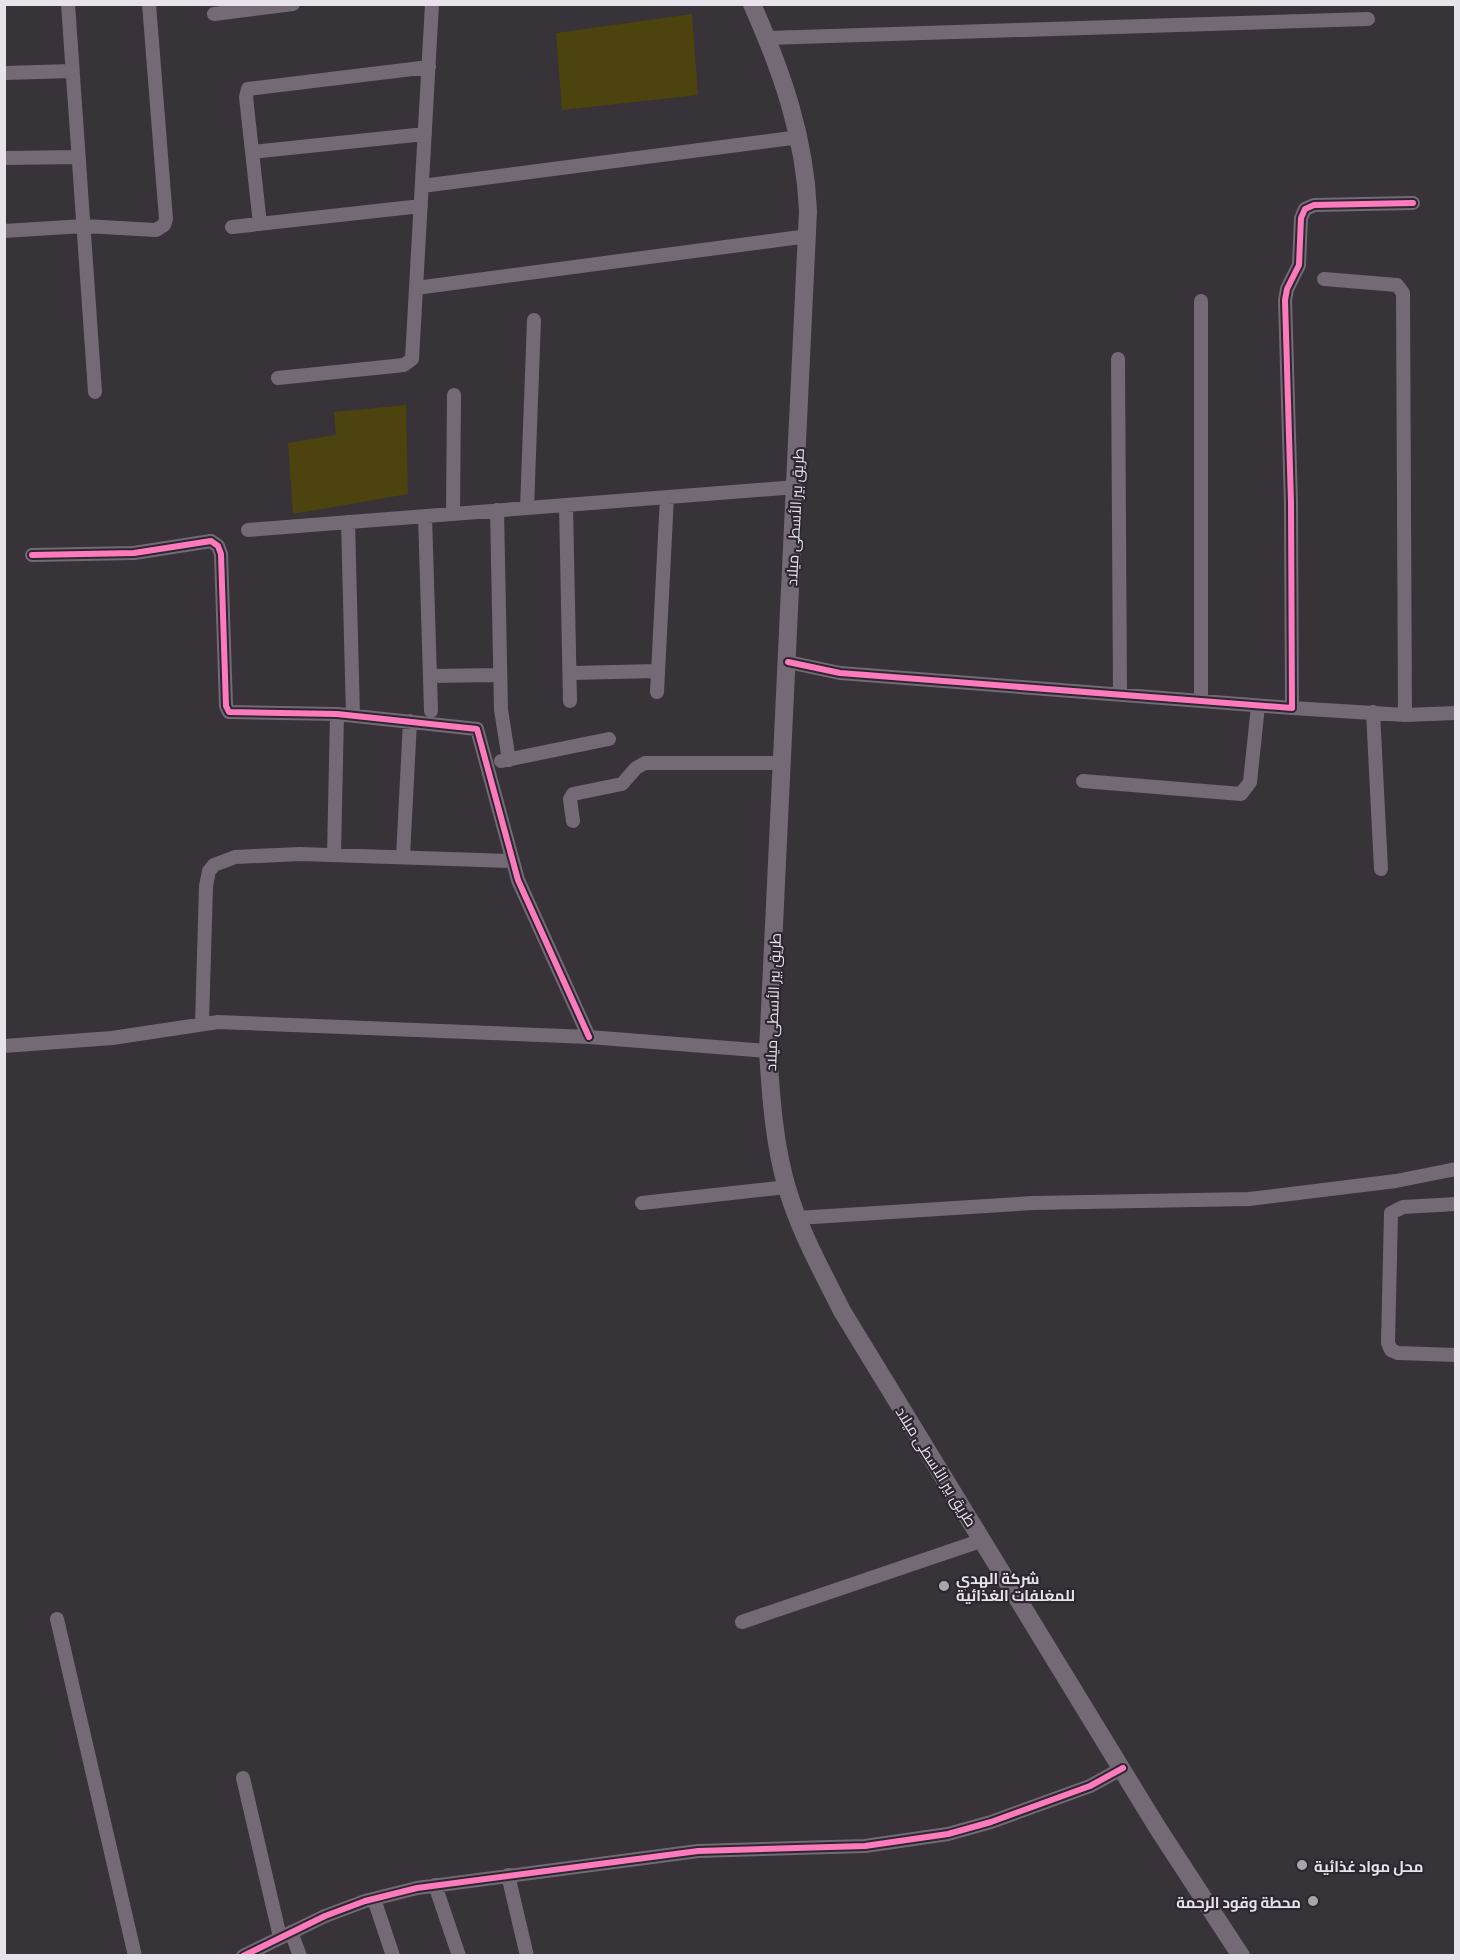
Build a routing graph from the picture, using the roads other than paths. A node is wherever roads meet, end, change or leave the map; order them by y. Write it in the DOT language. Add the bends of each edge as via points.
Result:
graph roads {
  1 [pos="68,4"];
  2 [pos="149,4"];
  3 [pos="293,4"];
  4 [pos="432,4"];
  5 [pos="752,4"];
  6 [pos="214,14"];
  7 [pos="1368,20"];
  8 [pos="767,38"];
  9 [pos="429,67"];
  10 [pos="72,71"];
  11 [pos="4,73"];
  12 [pos="425,134"];
  13 [pos="801,137"];
  14 [pos="252,152"];
  15 [pos="79,157"];
  16 [pos="4,158"];
  17 [pos="422,186"];
  18 [pos="1413,203"];
  19 [pos="421,206"];
  20 [pos="260,224"];
  21 [pos="84,226"];
  22 [pos="232,227"];
  23 [pos="4,231"];
  24 [pos="808,236"];
  25 [pos="1324,279"];
  26 [pos="416,288"];
  27 [pos="1201,301"];
  28 [pos="534,320"];
  29 [pos="1118,359"];
  30 [pos="278,378"];
  31 [pos="95,392"];
  32 [pos="454,395"];
  33 [pos="796,487"];
  34 [pos="667,497"];
  35 [pos="566,505"];
  36 [pos="527,508"];
  37 [pos="497,510"];
  38 [pos="453,514"];
  39 [pos="425,516"];
  40 [pos="348,522"];
  41 [pos="248,530"];
  42 [pos="32,555"];
  43 [pos="788,662"];
  44 [pos="658,671"];
  45 [pos="571,673"];
  46 [pos="500,675"];
  47 [pos="430,676"];
  48 [pos="657,692"];
  49 [pos="1120,693"];
  50 [pos="570,701"];
  51 [pos="1202,701"];
  52 [pos="1258,706"];
  53 [pos="1292,708"];
  54 [pos="431,711"];
  55 [pos="1374,712"];
  56 [pos="337,714"];
  57 [pos="1455,714"];
  58 [pos="1405,715"];
  59 [pos="353,716"];
  60 [pos="410,721"];
  61 [pos="609,739"];
  62 [pos="783,763"];
  63 [pos="1083,781"];
  64 [pos="573,821"];
  65 [pos="334,855"];
  66 [pos="403,857"];
  67 [pos="511,861"];
  68 [pos="1381,869"];
  69 [pos="202,1023"];
  70 [pos="589,1037"];
  71 [pos="4,1046"];
  72 [pos="768,1051"];
  73 [pos="1455,1169"];
  74 [pos="787,1187"];
  75 [pos="642,1203"];
  76 [pos="1455,1204"];
  77 [pos="797,1218"];
  78 [pos="1455,1355"];
  79 [pos="982,1540"];
  80 [pos="57,1619"];
  81 [pos="742,1622"];
  82 [pos="1123,1768"];
  83 [pos="243,1778"];
  84 [pos="508,1875"];
  85 [pos="435,1885"];
  86 [pos="374,1899"];
  87 [pos="286,1934"];
  88 [pos="135,1956"];
  89 [pos="243,1956"];
  90 [pos="300,1956"];
  91 [pos="393,1956"];
  92 [pos="459,1956"];
  93 [pos="527,1956"];
  94 [pos="1241,1956"];
  1 -- 10 [label="street"];
  2 -- 21 [label="street" via="165,222 156,230"];
  3 -- 6 [label="street"];
  4 -- 9 [label="street"];
  5 -- 8 [label="main road, طريق بير الأسطى ميلاد"];
  7 -- 8 [label="street"];
  8 -- 13 [label="main road, طريق بير الأسطى ميلاد"];
  9 -- 12 [label="street"];
  9 -- 14 [label="street" via="251,88 245,94"];
  10 -- 11 [label="street"];
  10 -- 15 [label="street"];
  12 -- 14 [label="street"];
  12 -- 17 [label="street"];
  13 -- 17 [label="street"];
  13 -- 24 [label="main road, طريق بير الأسطى ميلاد"];
  14 -- 20 [label="street"];
  15 -- 16 [label="street"];
  15 -- 21 [label="street"];
  17 -- 19 [label="street"];
  18 -- 53 [label="street" via="1314,205 1305,209 1300,218 1300,257 1285,300"];
  19 -- 20 [label="street"];
  19 -- 26 [label="street"];
  20 -- 22 [label="street"];
  21 -- 23 [label="street"];
  21 -- 31 [label="street"];
  24 -- 26 [label="street"];
  24 -- 33 [label="main road, طريق بير الأسطى ميلاد"];
  25 -- 58 [label="street" via="1396,285 1403,293"];
  26 -- 30 [label="street" via="409,363"];
  27 -- 51 [label="street"];
  28 -- 36 [label="street"];
  29 -- 49 [label="street"];
  32 -- 38 [label="street"];
  33 -- 34 [label="street"];
  33 -- 43 [label="main road, طريق بير الأسطى ميلاد"];
  34 -- 35 [label="street"];
  34 -- 44 [label="street"];
  35 -- 36 [label="street"];
  35 -- 45 [label="street"];
  36 -- 37 [label="street"];
  37 -- 38 [label="street"];
  37 -- 46 [label="street"];
  38 -- 39 [label="street"];
  39 -- 40 [label="street"];
  39 -- 47 [label="street"];
  40 -- 41 [label="street"];
  40 -- 59 [label="street"];
  42 -- 56 [label="street" via="135,553 211,541 221,554 227,710"];
  43 -- 49 [label="street" via="840,673"];
  43 -- 62 [label="main road, طريق بير الأسطى ميلاد"];
  44 -- 45 [label="street"];
  44 -- 48 [label="street"];
  45 -- 50 [label="street"];
  46 -- 47 [label="street"];
  46 -- 61 [label="street" via="505,760"];
  47 -- 54 [label="street"];
  49 -- 51 [label="street"];
  51 -- 52 [label="street"];
  52 -- 53 [label="street"];
  52 -- 63 [label="street" via="1250,782 1241,794"];
  53 -- 55 [label="street"];
  55 -- 58 [label="street"];
  55 -- 68 [label="street"];
  56 -- 59 [label="street"];
  56 -- 65 [label="street"];
  57 -- 58 [label="street"];
  59 -- 60 [label="street"];
  60 -- 66 [label="street"];
  60 -- 67 [label="street" via="477,729"];
  62 -- 64 [label="street" via="642,764 622,784 573,794"];
  62 -- 72 [label="main road, طريق بير الأسطى ميلاد"];
  65 -- 66 [label="street"];
  65 -- 69 [label="street" via="228,857 209,871"];
  66 -- 67 [label="street"];
  67 -- 70 [label="street"];
  69 -- 70 [label="street"];
  69 -- 71 [label="street" via="111,1038"];
  70 -- 72 [label="street"];
  72 -- 74 [label="main road, طريق بير الأسطى ميلاد" via="773,1120"];
  73 -- 77 [label="street" via="1396,1181 1249,1199 1022,1204"];
  74 -- 75 [label="street"];
  74 -- 77 [label="main road, طريق بير الأسطى ميلاد"];
  76 -- 78 [label="street" via="1403,1207 1391,1213 1388,1343 1398,1353"];
  77 -- 79 [label="main road, طريق بير الأسطى ميلاد" via="842,1311"];
  79 -- 81 [label="street"];
  79 -- 82 [label="main road, طريق بير الأسطى ميلاد"];
  80 -- 88 [label="street"];
  82 -- 84 [label="street" via="1090,1786 948,1834 865,1846 698,1851"];
  82 -- 94 [label="main road, طريق بير الأسطى ميلاد"];
  83 -- 87 [label="street"];
  84 -- 85 [label="street"];
  84 -- 93 [label="street"];
  85 -- 86 [label="street"];
  85 -- 92 [label="street"];
  86 -- 87 [label="street"];
  86 -- 91 [label="street"];
  87 -- 89 [label="street"];
  87 -- 90 [label="street"];
}
